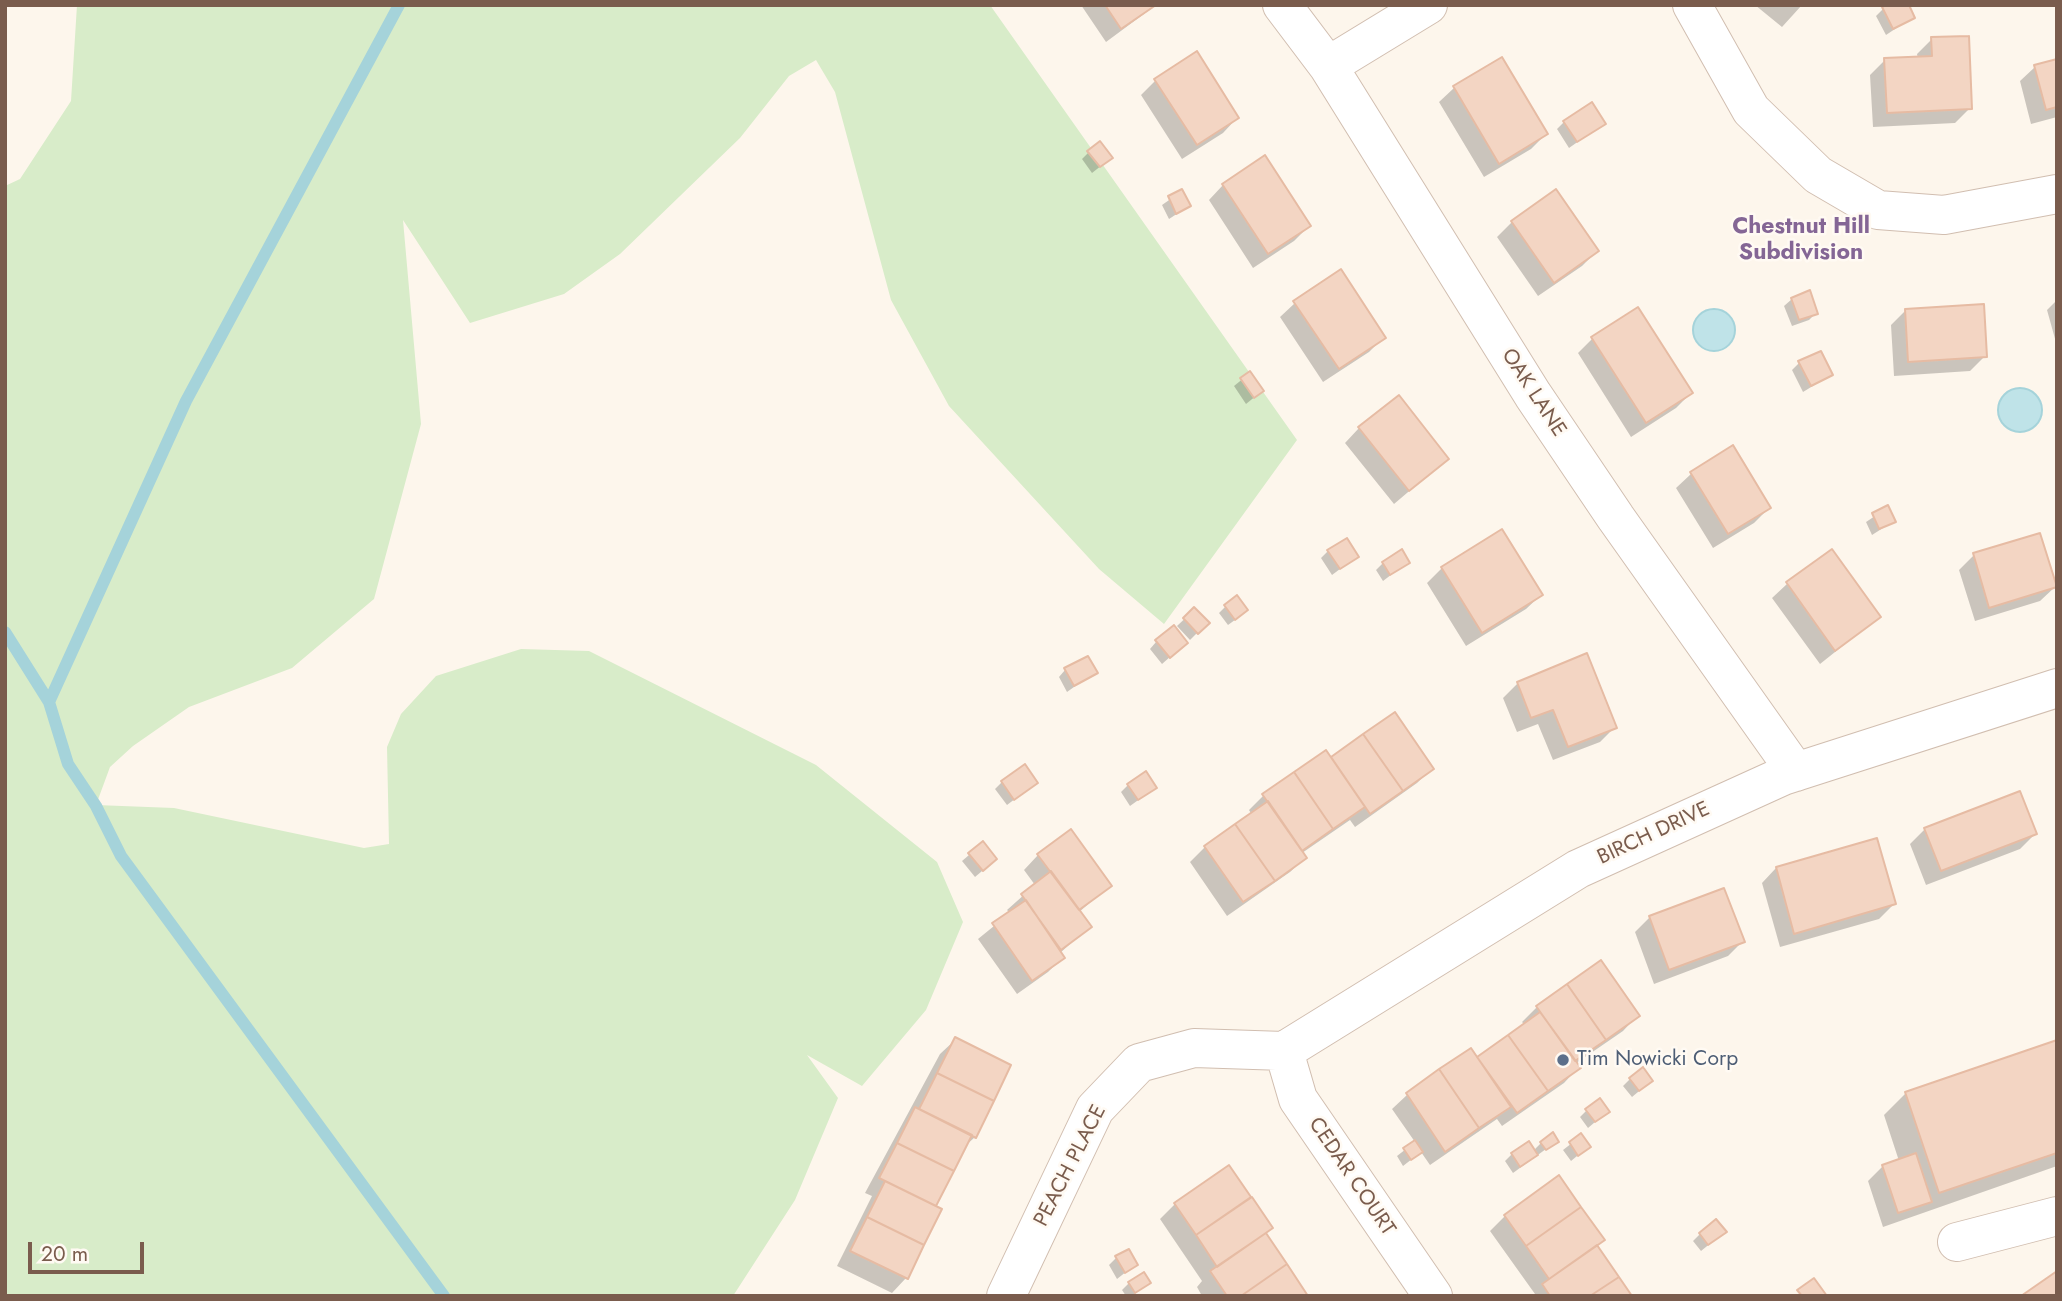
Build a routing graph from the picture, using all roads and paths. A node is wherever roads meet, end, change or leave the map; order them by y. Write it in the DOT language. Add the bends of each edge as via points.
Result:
graph roads {
  1 [pos="1282,5"];
  2 [pos="1428,5"];
  3 [pos="1692,5"];
  4 [pos="1328,66"];
  5 [pos="2057,194"];
  6 [pos="2057,688"];
  7 [pos="1796,772"];
  8 [pos="1284,1051"];
  9 [pos="2057,1216"];
  10 [pos="1957,1242"];
  11 [pos="1006,1296"];
  12 [pos="1433,1296"];
  1 -- 4 [label="street, OAK LANE"];
  2 -- 4 [label="street"];
  3 -- 5 [label="street" via="1751,110 1818,175 1878,210 1944,215"];
  4 -- 7 [label="street, OAK LANE" via="1548,418"];
  6 -- 7 [label="street, BIRCH DRIVE"];
  7 -- 8 [label="street, BIRCH DRIVE" via="1578,869"];
  8 -- 11 [label="street, PEACH PLACE" via="1194,1048 1139,1063 1095,1109"];
  8 -- 12 [label="street, CEDAR COURT" via="1298,1099"];
  9 -- 10 [label="street"];
}
